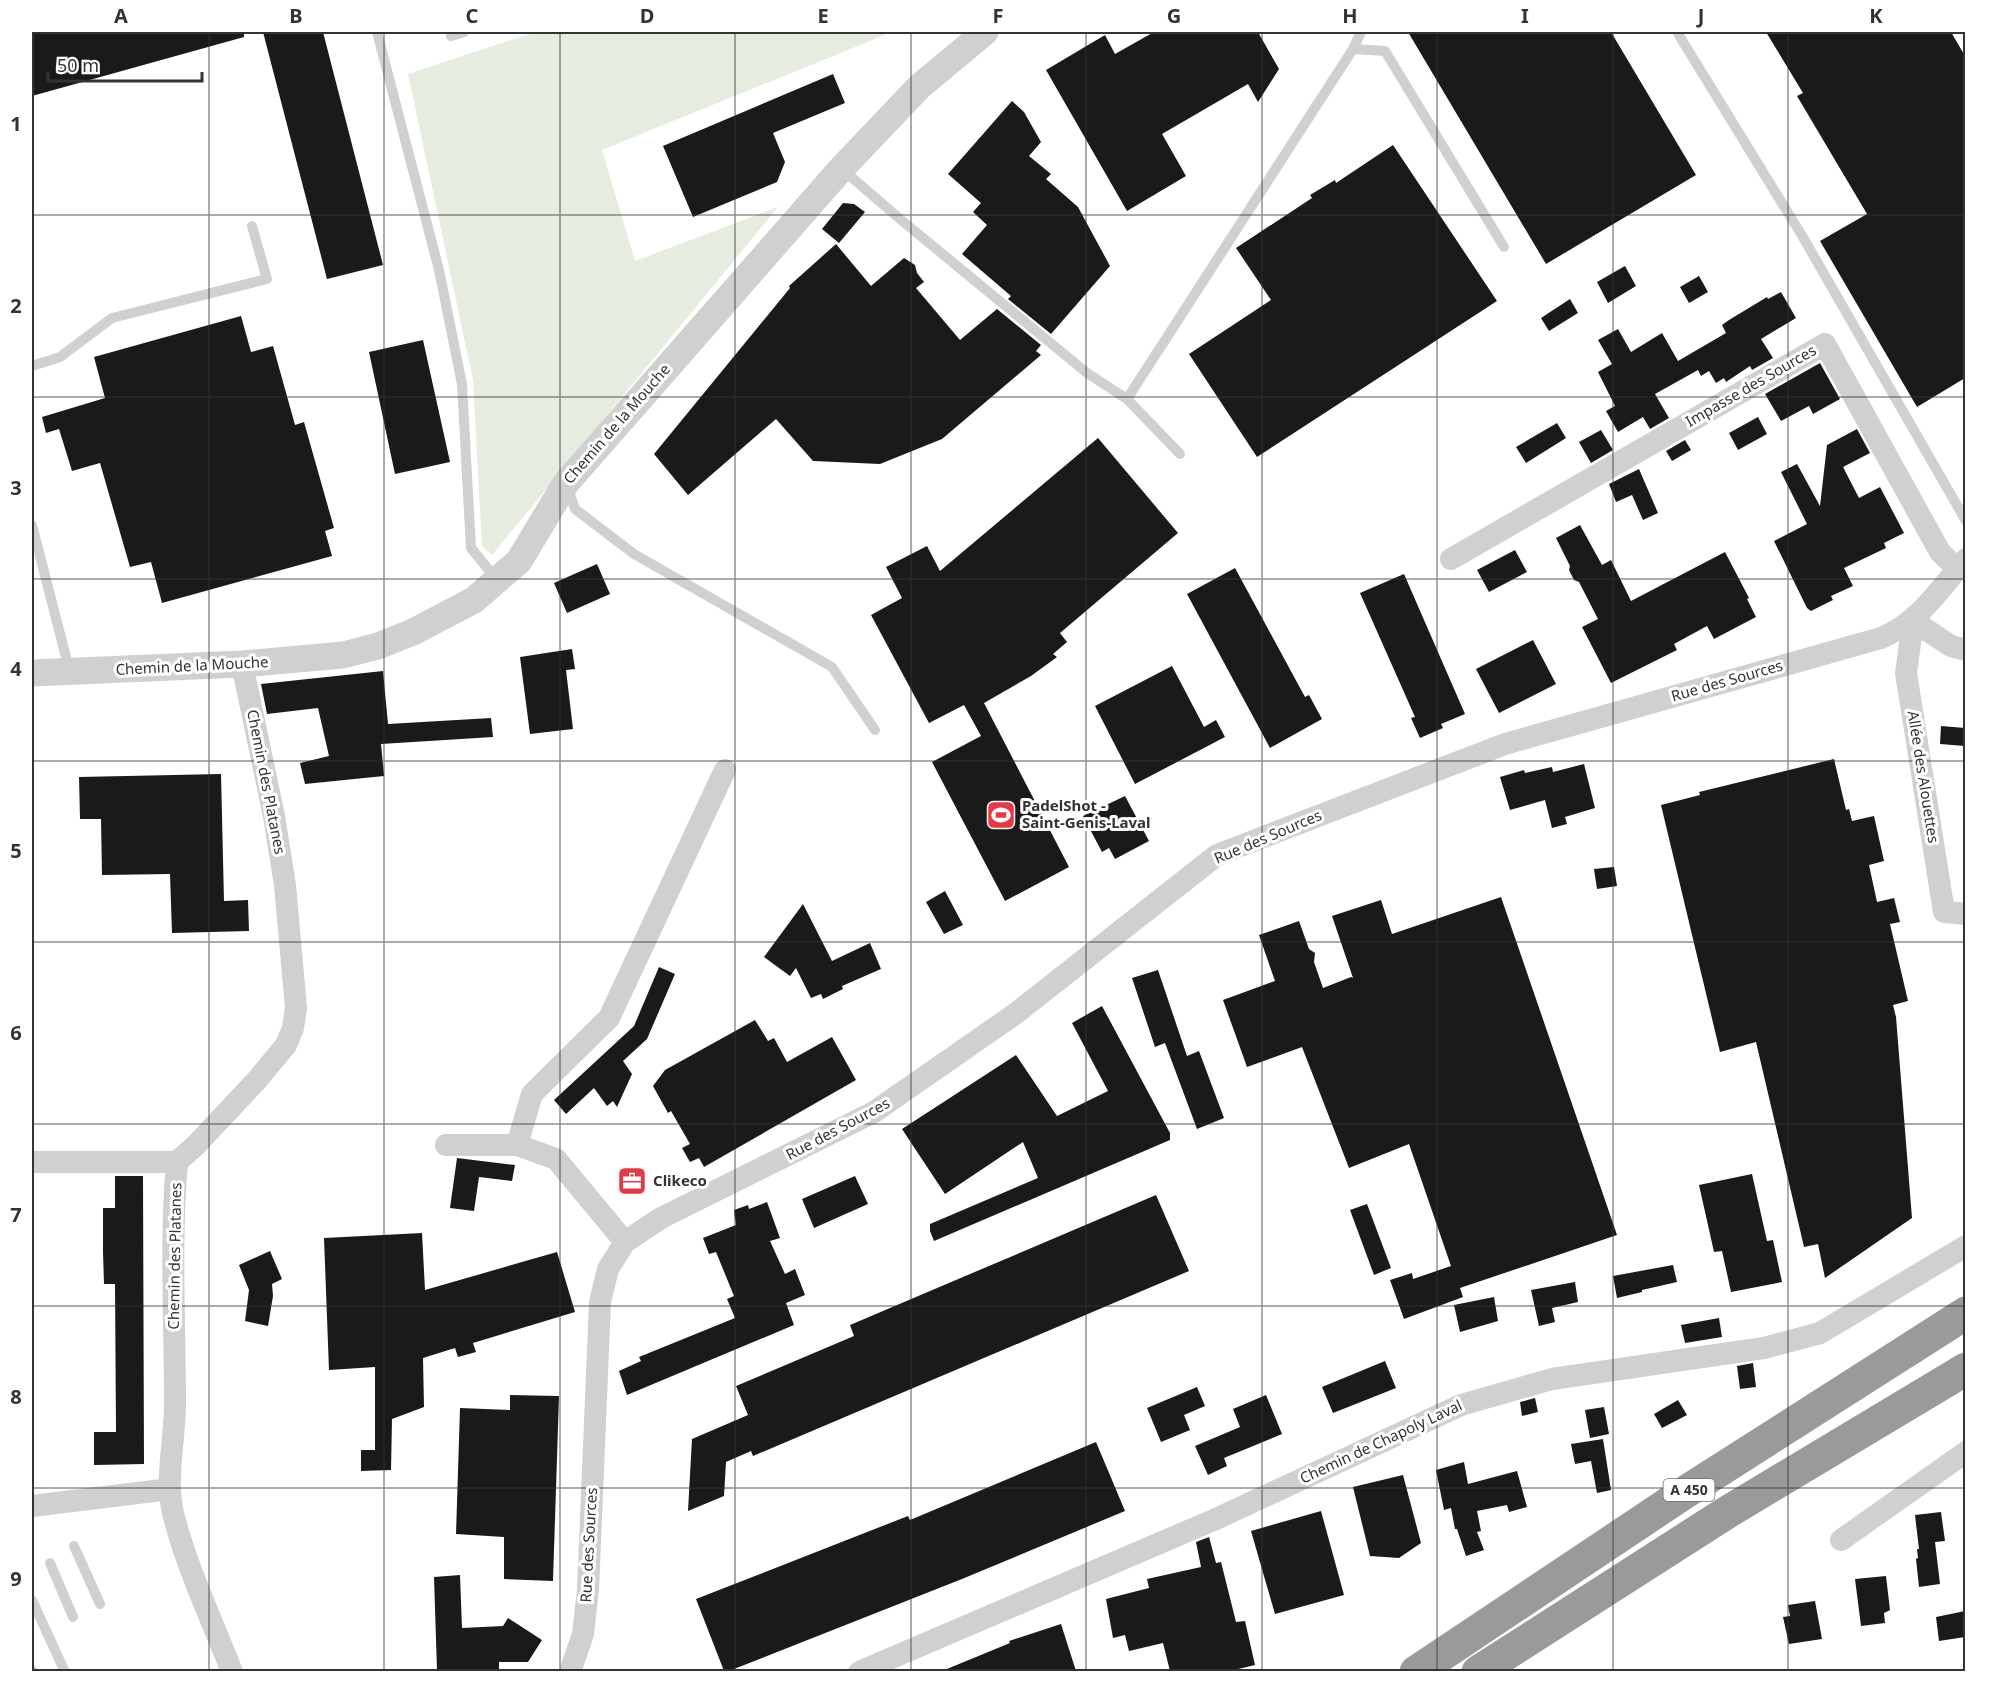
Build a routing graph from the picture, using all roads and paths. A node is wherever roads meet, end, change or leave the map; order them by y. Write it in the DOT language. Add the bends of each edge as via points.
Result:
graph roads {
  1 [pos="377,32"];
  2 [pos="464,32"];
  3 [pos="985,32"];
  4 [pos="1361,32"];
  5 [pos="1677,32"];
  6 [pos="451,36"];
  7 [pos="1353,49"];
  8 [pos="841,169"];
  9 [pos="252,226"];
  10 [pos="1504,247"];
  11 [pos="32,366"];
  12 [pos="1127,399"];
  13 [pos="1180,454"];
  14 [pos="566,483"];
  15 [pos="1965,521"];
  16 [pos="32,525"];
  17 [pos="1451,559"];
  18 [pos="1961,564"];
  19 [pos="497,580"];
  20 [pos="1913,621"];
  21 [pos="1965,650"];
  22 [pos="242,664"];
  23 [pos="67,672"];
  24 [pos="32,674"];
  25 [pos="875,730"];
  26 [pos="725,770"];
  27 [pos="1965,914"];
  28 [pos="446,1144"];
  29 [pos="517,1144"];
  30 [pos="32,1162"];
  31 [pos="177,1162"];
  32 [pos="625,1242"];
  33 [pos="1958,1251"];
  34 [pos="1965,1313"];
  35 [pos="1965,1369"];
  36 [pos="1965,1452"];
  37 [pos="170,1489"];
  38 [pos="32,1506"];
  39 [pos="1841,1540"];
  40 [pos="74,1546"];
  41 [pos="50,1563"];
  42 [pos="32,1600"];
  43 [pos="100,1604"];
  44 [pos="73,1617"];
  45 [pos="65,1671"];
  46 [pos="232,1671"];
  47 [pos="570,1671"];
  48 [pos="859,1671"];
  49 [pos="1416,1671"];
  50 [pos="1478,1671"];
  1 -- 19 [label="lane" via="439,270 462,384 471,548"];
  2 -- 6 [label="lane"];
  3 -- 8 [label="street, Chemin de la Mouche" via="919,87"];
  4 -- 7 [label="lane"];
  5 -- 15 [label="lane" via="1804,239"];
  7 -- 10 [label="lane" via="1385,51"];
  7 -- 12 [label="lane"];
  8 -- 12 [label="lane" via="1078,365"];
  8 -- 14 [label="street, Chemin de la Mouche"];
  9 -- 11 [label="lane" via="267,279 112,318 60,357"];
  12 -- 13 [label="lane"];
  14 -- 19 [label="street, Chemin de la Mouche" via="519,561"];
  14 -- 25 [label="lane" via="575,509 634,554 832,667"];
  16 -- 23 [label="lane"];
  17 -- 18 [label="street, Impasse des Sources" via="1825,344 1940,552"];
  18 -- 20 [label="street, Rue des Sources"];
  19 -- 22 [label="street, Chemin de la Mouche" via="474,600 378,646 343,655"];
  20 -- 21 [label="street" via="1951,646"];
  20 -- 27 [label="street, Allée des Alouettes" via="1906,673 1944,912"];
  20 -- 32 [label="street, Rue des Sources" via="1881,638 1505,744 1217,855 1015,1014 874,1112 661,1218"];
  22 -- 23 [label="street, Chemin de la Mouche"];
  22 -- 31 [label="street, Chemin des Platanes" via="274,816 297,1008 286,1045"];
  23 -- 24 [label="street, Chemin de la Mouche"];
  26 -- 29 [label="street" via="609,1018 532,1094"];
  28 -- 29 [label="street"];
  29 -- 32 [label="street" via="556,1159"];
  30 -- 31 [label="street"];
  31 -- 37 [label="street, Chemin des Platanes" via="173,1207 175,1407"];
  32 -- 47 [label="street, Rue des Sources" via="608,1269 600,1302 588,1590 583,1634"];
  33 -- 48 [label="street, Chemin de Chapoly Laval" via="1820,1333 1764,1348 1552,1379 1461,1404 1216,1519"];
  34 -- 49 [label="highway, A 450"];
  35 -- 50 [label="highway, A 450"];
  36 -- 39 [label="street"];
  37 -- 38 [label="street"];
  37 -- 46 [label="street, Chemin des Platanes" via="185,1549"];
  40 -- 43 [label="lane"];
  41 -- 44 [label="lane"];
  42 -- 45 [label="lane"];
}
